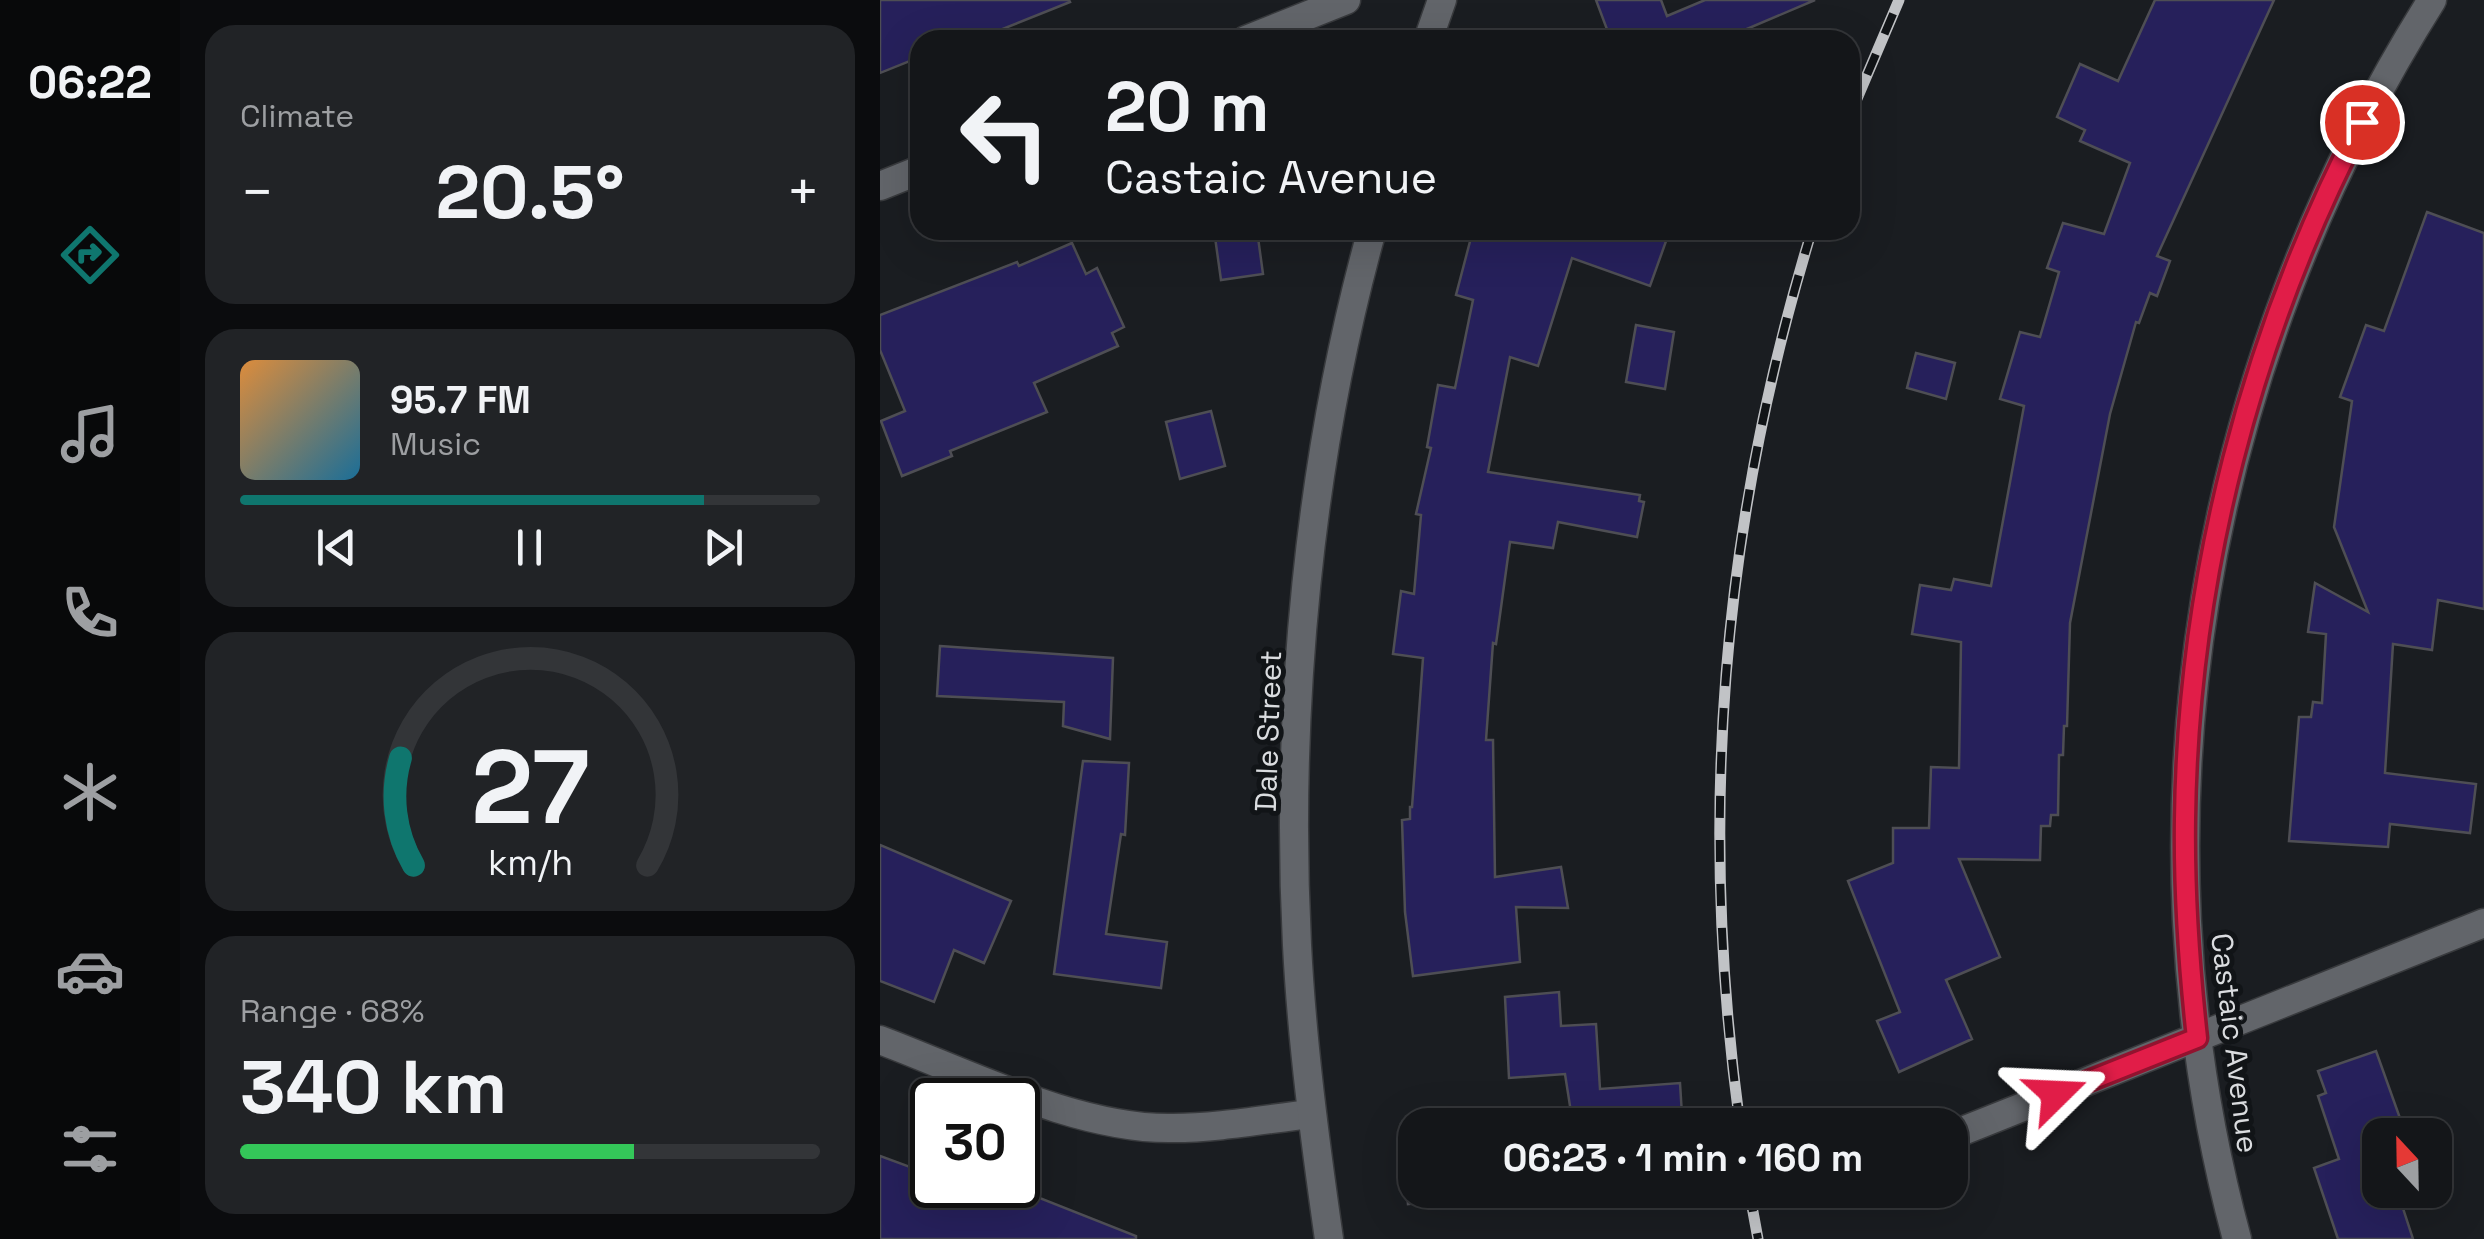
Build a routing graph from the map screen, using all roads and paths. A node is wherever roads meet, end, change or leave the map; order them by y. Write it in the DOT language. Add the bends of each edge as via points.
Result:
graph roads {
  1 [pos="1346,0"];
  2 [pos="1442,0"];
  3 [pos="2432,0"];
  4 [pos="1271,30"];
  5 [pos="1432,30"];
  6 [pos="910,174"];
  7 [pos="880,186"];
  8 [pos="1370,240"];
  9 [pos="2484,923"];
  10 [pos="2197,1038"];
  11 [pos="880,1040"];
  12 [pos="1311,1114"];
  13 [pos="1968,1129"];
  14 [pos="1329,1239"];
  15 [pos="2237,1239"];
  1 -- 4 [label="street"];
  2 -- 5 [label="street"];
  3 -- 10 [label="street, Castaic Avenue" via="2330,182 2278,309 2237,440 2193,682 2185,818"];
  6 -- 7 [label="street"];
  8 -- 12 [label="street, Dale Street" via="1328,431 1306,601 1296,772 1297,927"];
  9 -- 10 [label="street"];
  10 -- 13 [label="street"];
  10 -- 15 [label="street, Castaic Avenue" via="2219,1175"];
  11 -- 12 [label="street" via="1112,1123 1173,1128"];
  12 -- 14 [label="street, Dale Street"];
}
